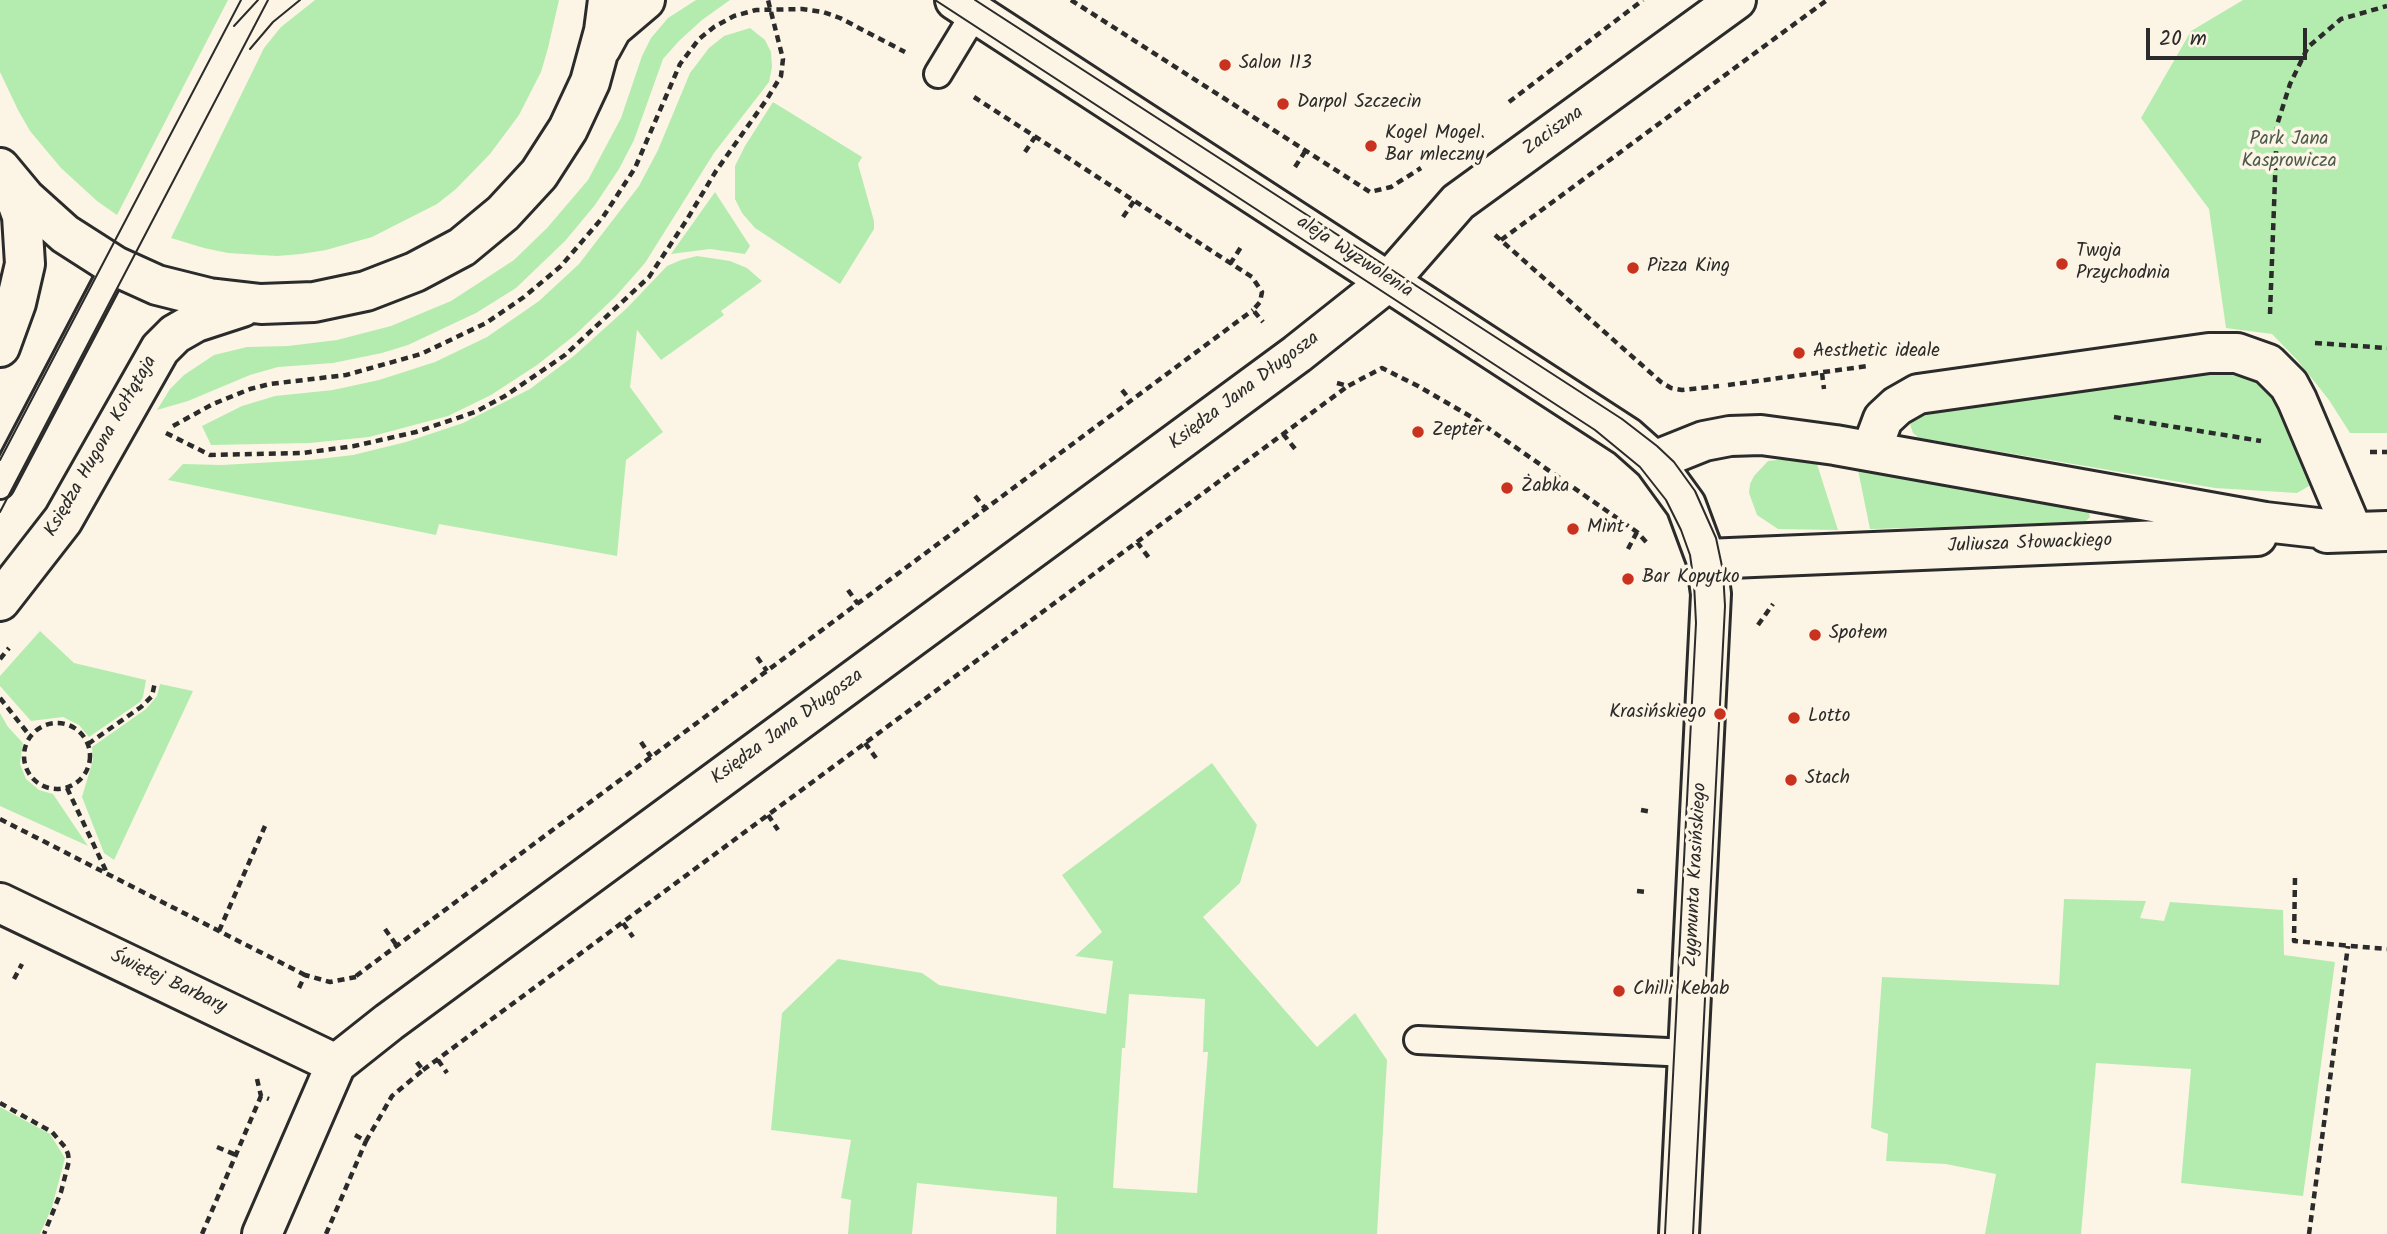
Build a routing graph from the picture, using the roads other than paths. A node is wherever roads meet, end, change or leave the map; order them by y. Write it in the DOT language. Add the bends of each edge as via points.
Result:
graph roads {
  1 [pos="608,0"];
  2 [pos="645,0"];
  3 [pos="1736,0"];
  4 [pos="965,6"];
  5 [pos="598,57"];
  6 [pos="938,74"];
  7 [pos="4,173"];
  8 [pos="115,266"];
  9 [pos="1389,281"];
  10 [pos="261,304"];
  11 [pos="0,347"];
  12 [pos="1871,451"];
  13 [pos="0,453"];
  14 [pos="1654,461"];
  15 [pos="1,484"];
  16 [pos="2370,532"];
  17 [pos="1706,559"];
  18 [pos="0,601"];
  19 [pos="0,904"];
  20 [pos="1418,1040"];
  21 [pos="1688,1053"];
  22 [pos="336,1065"];
  23 [pos="262,1234"];
  24 [pos="1679,1234"];
  1 -- 5 [label="street"];
  2 -- 5 [label="street" via="612,28"];
  3 -- 9 [label="street, Zaciszna" via="1458,202"];
  4 -- 6 [label="lane"];
  4 -- 9 [label="street, aleja Wyzwolenia"];
  5 -- 10 [label="street" via="580,106 539,174 503,213 461,247 366,291 314,302"];
  7 -- 8 [label="street" via="65,234"];
  7 -- 11 [label="street" via="22,216 25,264"];
  8 -- 10 [label="street" via="183,292"];
  8 -- 15 [label="lane"];
  9 -- 14 [label="street, aleja Wyzwolenia" via="1627,438"];
  9 -- 22 [label="street, Księdza Jana Długosza"];
  10 -- 18 [label="street, Księdza Hugona Kołłątaja" via="195,322 160,349 63,520"];
  12 -- 14 [label="street" via="1745,434 1704,441"];
  12 -- 16 [label="street" via="2242,518"];
  12 -- 16 [label="street" via="1883,419 1918,394 2238,353 2279,373 2297,400 2319,452"];
  13 -- 15 [label="lane" via="5,468"];
  14 -- 17 [label="street, aleja Wyzwolenia" via="1686,505"];
  16 -- 17 [label="street, Juliusza Słowackiego"];
  17 -- 21 [label="street, Zygmunta Krasińskiego" via="1711,594 1709,650"];
  19 -- 22 [label="street, Świętej Barbary"];
  20 -- 21 [label="lane"];
  21 -- 24 [label="street, Zygmunta Krasińskiego"];
  22 -- 23 [label="street, Księdza Jana Długosza"];
}
